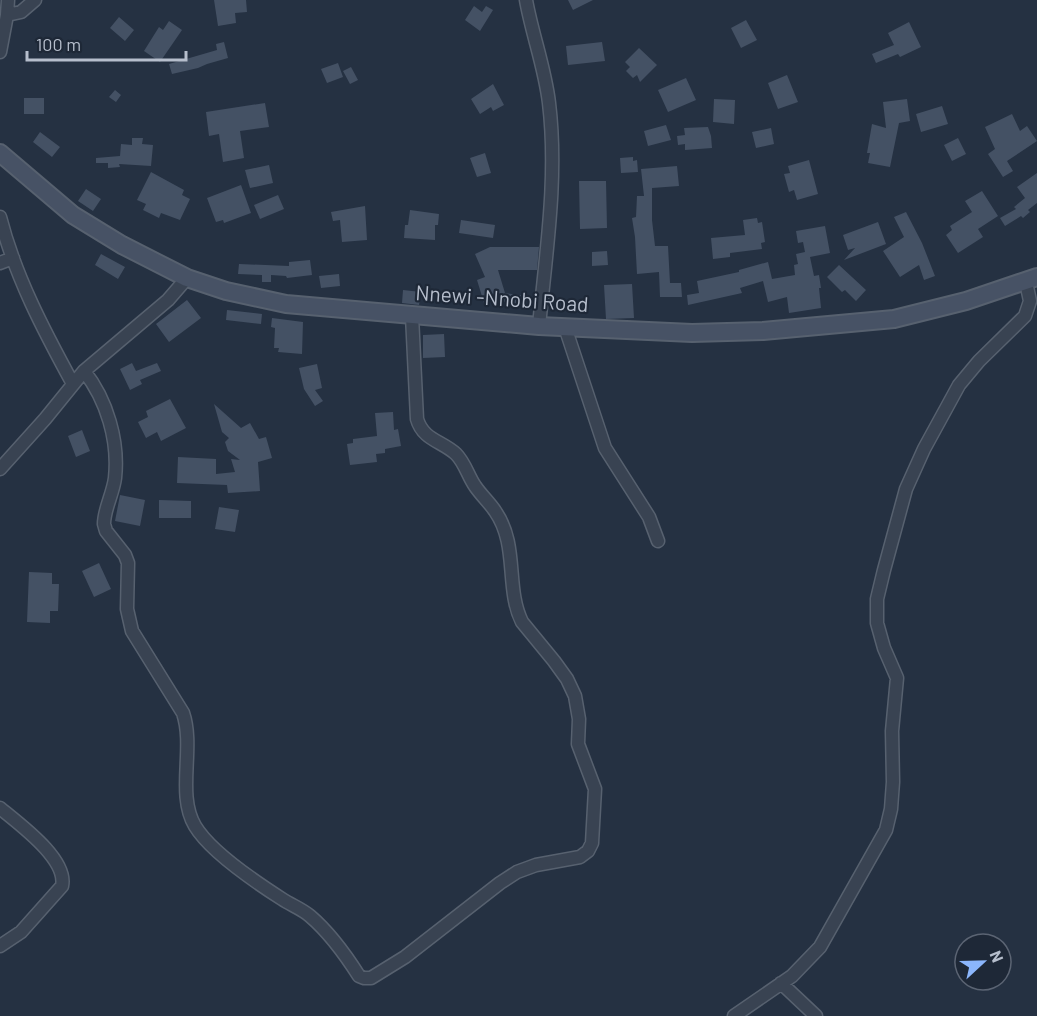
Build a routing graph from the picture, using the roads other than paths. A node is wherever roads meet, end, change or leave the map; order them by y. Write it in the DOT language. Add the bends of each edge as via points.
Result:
graph roads {
  1 [pos="8,0"];
  2 [pos="35,0"];
  3 [pos="526,0"];
  4 [pos="7,15"];
  5 [pos="0,52"];
  6 [pos="0,153"];
  7 [pos="0,217"];
  8 [pos="13,258"];
  9 [pos="0,263"];
  10 [pos="187,278"];
  11 [pos="1031,280"];
  12 [pos="412,316"];
  13 [pos="539,326"];
  14 [pos="565,327"];
  15 [pos="84,371"];
  16 [pos="73,384"];
  17 [pos="0,469"];
  18 [pos="658,541"];
  19 [pos="0,808"];
  20 [pos="0,946"];
  21 [pos="781,983"];
  22 [pos="734,1016"];
  23 [pos="816,1016"];
  1 -- 4 [label="street"];
  2 -- 4 [label="street" via="21,12"];
  3 -- 13 [label="street" via="549,102 552,158 551,216"];
  4 -- 5 [label="street"];
  6 -- 10 [label="main road, Nnewi -Nnobi Road" via="73,214 122,245"];
  7 -- 8 [label="street"];
  8 -- 9 [label="street"];
  8 -- 16 [label="street"];
  10 -- 12 [label="main road, Nnewi -Nnobi Road" via="286,304"];
  10 -- 15 [label="street" via="168,300"];
  11 -- 14 [label="main road, Nnewi -Nnobi Road" via="894,319 692,333"];
  11 -- 21 [label="street" via="1025,316 959,385 906,489 877,599 877,622 897,678 892,791 886,830 820,947"];
  12 -- 13 [label="main road, Nnewi -Nnobi Road"];
  12 -- 15 [label="street" via="420,428 430,439 456,454 473,484 495,510 506,534 517,612 567,679 575,696 578,744 595,789 592,843 580,857 517,872 371,978 359,976 332,938 308,914 250,877 195,826 187,788 188,725 132,631 127,609 128,563 104,524 115,478 112,430 95,385"];
  13 -- 14 [label="main road, Nnewi -Nnobi Road"];
  14 -- 18 [label="street" via="605,448 649,517"];
  15 -- 16 [label="street"];
  16 -- 17 [label="street"];
  19 -- 20 [label="street" via="41,844 56,862 63,879 62,886 21,933"];
  21 -- 22 [label="street"];
  21 -- 23 [label="street"];
}
